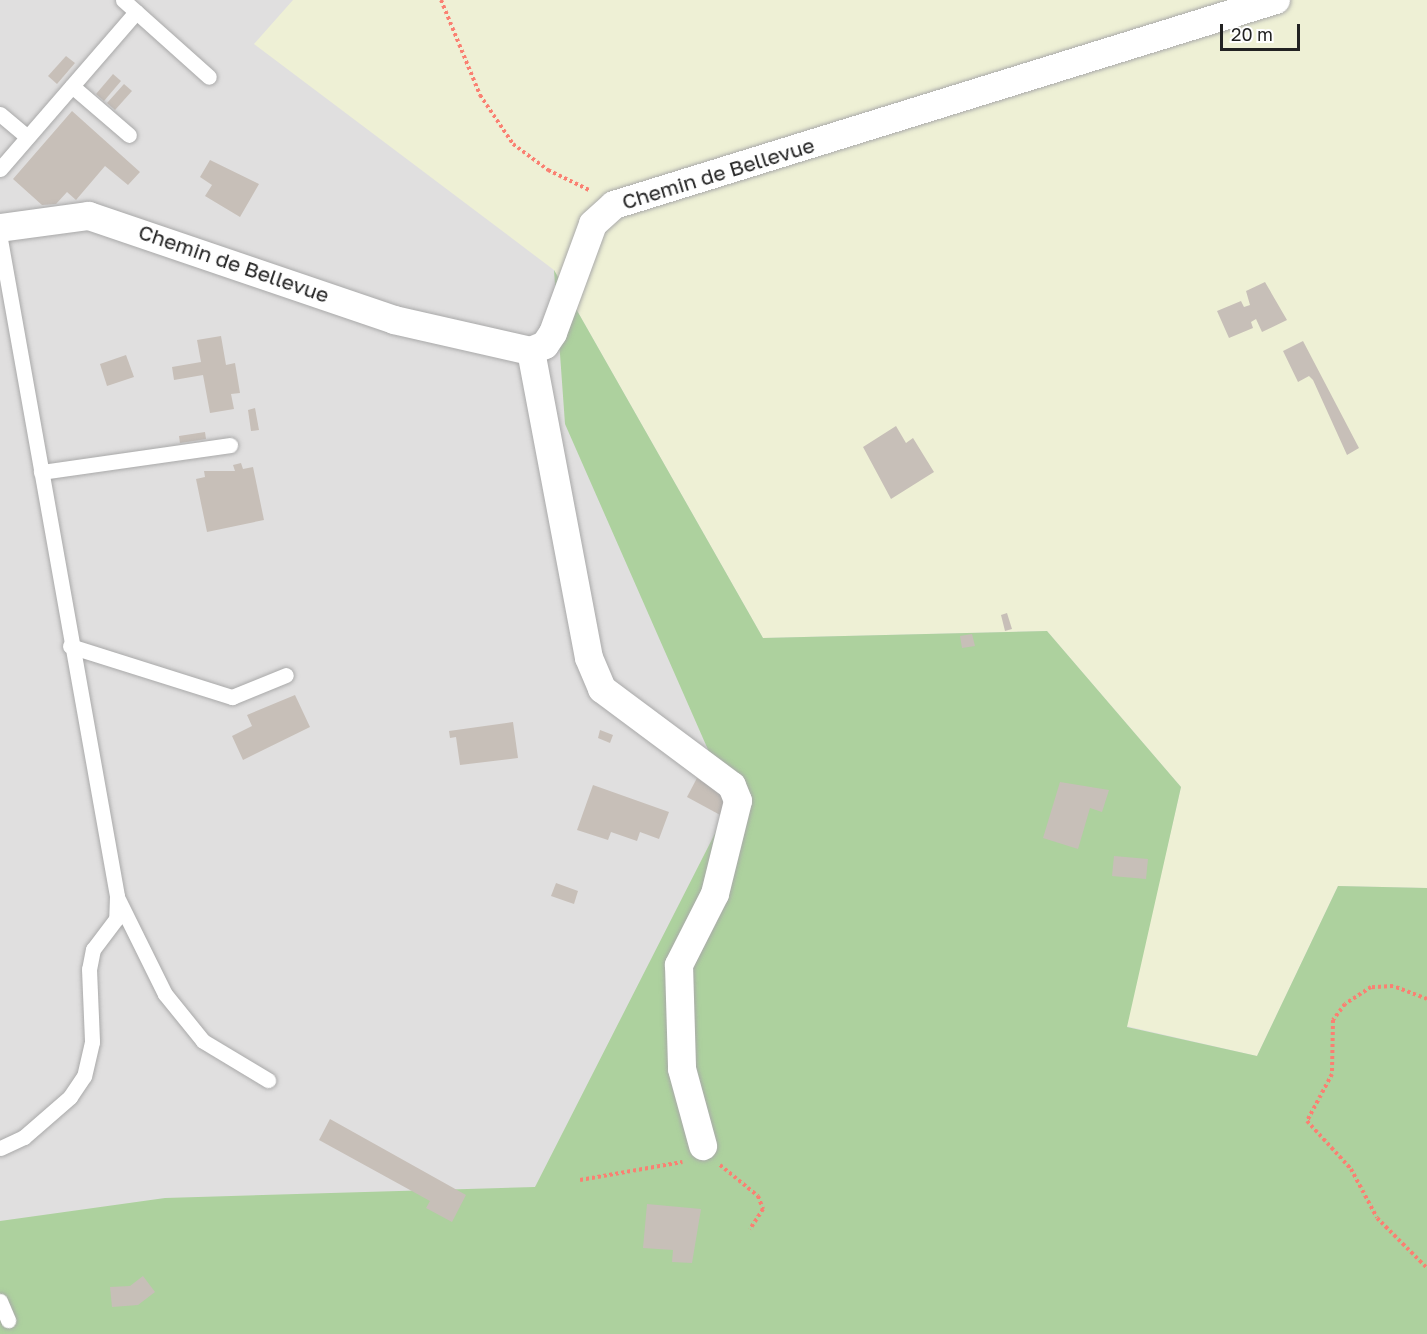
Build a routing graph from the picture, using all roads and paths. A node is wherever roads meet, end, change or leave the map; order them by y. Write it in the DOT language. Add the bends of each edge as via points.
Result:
graph roads {
  1 [pos="123,0"];
  2 [pos="441,0"];
  3 [pos="1276,0"];
  4 [pos="136,12"];
  5 [pos="209,77"];
  6 [pos="72,86"];
  7 [pos="0,114"];
  8 [pos="129,135"];
  9 [pos="27,137"];
  10 [pos="0,169"];
  11 [pos="603,210"];
  12 [pos="0,228"];
  13 [pos="0,239"];
  14 [pos="531,351"];
  15 [pos="230,445"];
  16 [pos="41,472"];
  17 [pos="70,646"];
  18 [pos="286,675"];
  19 [pos="117,896"];
  20 [pos="1427,999"];
  21 [pos="268,1080"];
  22 [pos="703,1146"];
  23 [pos="0,1148"];
  24 [pos="580,1180"];
  25 [pos="750,1229"];
  26 [pos="1427,1268"];
  27 [pos="0,1301"];
  28 [pos="8,1320"];
  1 -- 4 [label="lane"];
  2 -- 11 [label="path" via="480,96 513,144 548,170 590,190"];
  3 -- 11 [label="street, Chemin de Bellevue"];
  4 -- 5 [label="lane"];
  4 -- 6 [label="lane"];
  6 -- 8 [label="lane"];
  6 -- 9 [label="lane"];
  7 -- 9 [label="lane"];
  9 -- 10 [label="lane"];
  11 -- 14 [label="street, Chemin de Bellevue" via="553,333 545,345"];
  12 -- 14 [label="street, Chemin de Bellevue" via="89,216 394,320"];
  13 -- 16 [label="lane"];
  14 -- 22 [label="street" via="589,658 602,689 732,786 738,801 715,894 679,965 682,1070"];
  15 -- 16 [label="lane"];
  16 -- 17 [label="lane"];
  17 -- 18 [label="lane" via="232,696"];
  17 -- 19 [label="lane"];
  19 -- 21 [label="lane" via="165,994 203,1041"];
  19 -- 23 [label="lane" via="116,919 93,949 89,969 92,1042 84,1076 70,1097 24,1137"];
  20 -- 26 [label="path" via="1393,986 1371,987 1345,1004 1333,1020 1332,1074 1306,1121 1356,1176 1377,1218"];
  22 -- 24 [label="path" via="685,1162"];
  22 -- 25 [label="path" via="758,1196 763,1209"];
  27 -- 28 [label="lane"];
}
